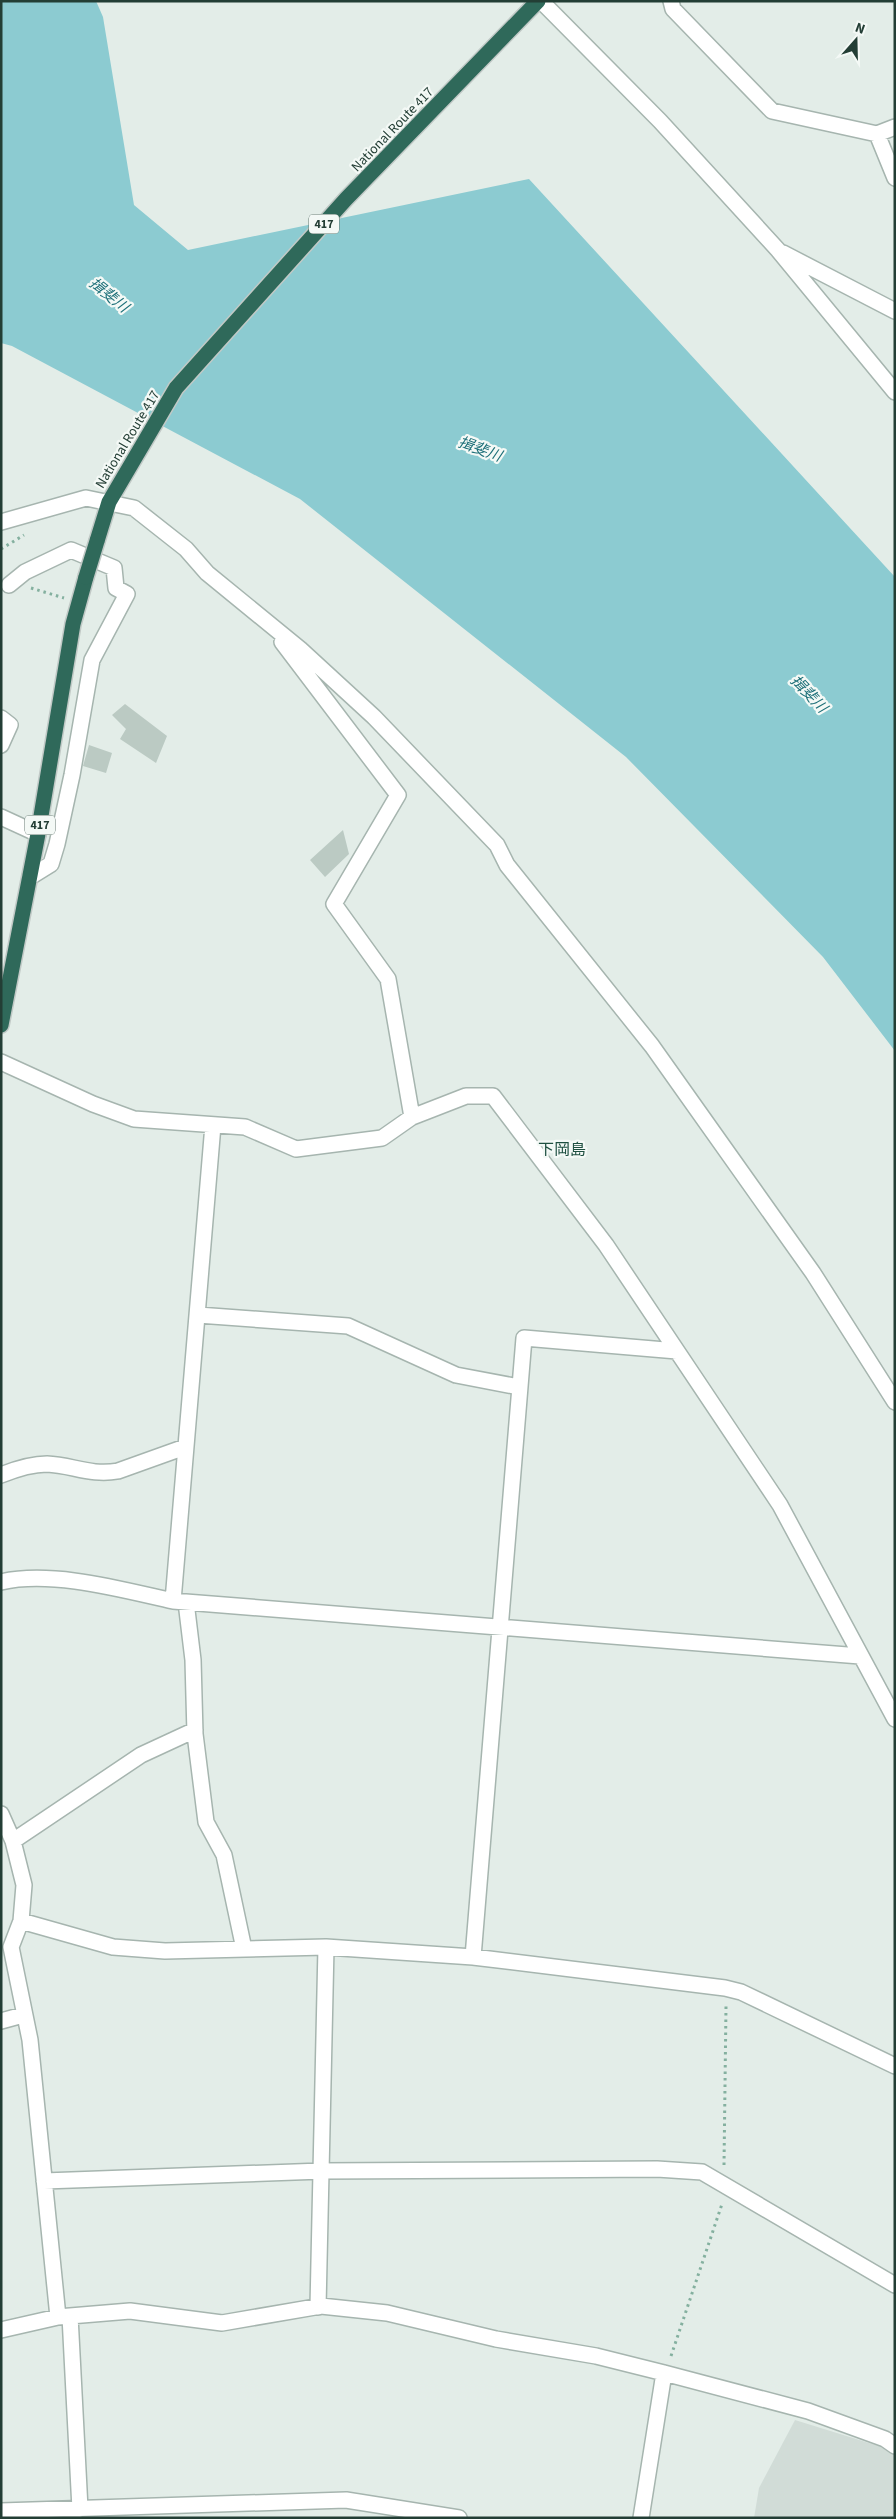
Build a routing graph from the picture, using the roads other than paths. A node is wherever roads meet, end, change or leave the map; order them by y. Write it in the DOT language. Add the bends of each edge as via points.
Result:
graph roads {
  1 [pos="539,1"];
  2 [pos="671,1"];
  3 [pos="895,127"];
  4 [pos="877,134"];
  5 [pos="895,178"];
  6 [pos="778,250"];
  7 [pos="895,312"];
  8 [pos="895,392"];
  9 [pos="109,502"];
  10 [pos="1,522"];
  11 [pos="9,585"];
  12 [pos="268,625"];
  13 [pos="1,718"];
  14 [pos="1,745"];
  15 [pos="1,817"];
  16 [pos="38,834"];
  17 [pos="30,877"];
  18 [pos="1,1025"];
  19 [pos="1,1062"];
  20 [pos="412,1117"];
  21 [pos="213,1125"];
  22 [pos="198,1315"];
  23 [pos="676,1351"];
  24 [pos="519,1387"];
  25 [pos="895,1402"];
  26 [pos="184,1447"];
  27 [pos="1,1475"];
  28 [pos="1,1582"];
  29 [pos="180,1601"];
  30 [pos="499,1627"];
  31 [pos="860,1656"];
  32 [pos="895,1719"];
  33 [pos="195,1730"];
  34 [pos="1,1814"];
  35 [pos="13,1842"];
  36 [pos="21,1921"];
  37 [pos="326,1946"];
  38 [pos="244,1949"];
  39 [pos="473,1957"];
  40 [pos="24,2015"];
  41 [pos="1,2021"];
  42 [pos="895,2066"];
  43 [pos="322,2171"];
  44 [pos="44,2181"];
  45 [pos="895,2285"];
  46 [pos="318,2306"];
  47 [pos="64,2317"];
  48 [pos="1,2330"];
  49 [pos="664,2373"];
  50 [pos="895,2446"];
  51 [pos="80,2509"];
  52 [pos="1,2511"];
  53 [pos="459,2518"];
  54 [pos="641,2518"];
  1 -- 6 [label="street" via="660,121"];
  1 -- 9 [label="highway, National Route 417 / 417" via="346,199 176,388"];
  2 -- 4 [label="street" via="673,8 772,111"];
  3 -- 4 [label="street"];
  4 -- 5 [label="street"];
  6 -- 7 [label="street"];
  6 -- 8 [label="street"];
  9 -- 10 [label="street" via="86,498"];
  9 -- 12 [label="street" via="134,508 186,549 207,573"];
  9 -- 16 [label="highway, National Route 417 / 417, bridge" via="79,602 61,684"];
  11 -- 17 [label="street" via="25,572 71,550 114,568 116,588 127,594 92,660 58,844 51,864"];
  12 -- 20 [label="street" via="398,795 334,904 388,979"];
  12 -- 25 [label="street" via="300,649 374,717 497,845 507,865 652,1046 752,1185 813,1273"];
  13 -- 14 [label="street" via="10,725"];
  15 -- 16 [label="street"];
  16 -- 17 [label="highway, National Route 417 / 417"];
  17 -- 18 [label="highway, National Route 417 / 417"];
  19 -- 21 [label="street" via="134,1119"];
  20 -- 21 [label="street" via="382,1138 296,1149 245,1127"];
  20 -- 23 [label="street" via="466,1096 493,1096 606,1245"];
  21 -- 22 [label="street"];
  22 -- 24 [label="street" via="348,1326 456,1375"];
  22 -- 26 [label="street"];
  23 -- 24 [label="street" via="524,1338"];
  23 -- 31 [label="street" via="780,1505"];
  24 -- 30 [label="street"];
  26 -- 27 [label="street" via="106,1473 47,1464 22,1466"];
  26 -- 29 [label="street"];
  28 -- 29 [label="street" via="16,1578 91,1582"];
  29 -- 30 [label="street"];
  29 -- 33 [label="street" via="193,1660"];
  30 -- 31 [label="street"];
  30 -- 39 [label="street"];
  31 -- 32 [label="street"];
  33 -- 35 [label="street" via="141,1755"];
  33 -- 38 [label="street" via="206,1822 224,1855"];
  34 -- 35 [label="street"];
  35 -- 36 [label="street" via="24,1885"];
  36 -- 38 [label="street" via="113,1947 165,1951"];
  36 -- 40 [label="street" via="12,1948"];
  37 -- 38 [label="street"];
  37 -- 39 [label="street"];
  37 -- 43 [label="street"];
  39 -- 42 [label="street" via="741,1992"];
  40 -- 41 [label="street"];
  40 -- 44 [label="street" via="30,2040"];
  43 -- 44 [label="street"];
  43 -- 45 [label="street" via="657,2169 702,2172"];
  43 -- 46 [label="street"];
  44 -- 47 [label="street"];
  46 -- 47 [label="street" via="222,2323 130,2310"];
  46 -- 49 [label="street" via="387,2314"];
  47 -- 48 [label="street"];
  47 -- 51 [label="street"];
  49 -- 50 [label="street" via="808,2411 885,2439"];
  49 -- 54 [label="street"];
  51 -- 52 [label="street"];
  51 -- 53 [label="street" via="346,2500"];
}
